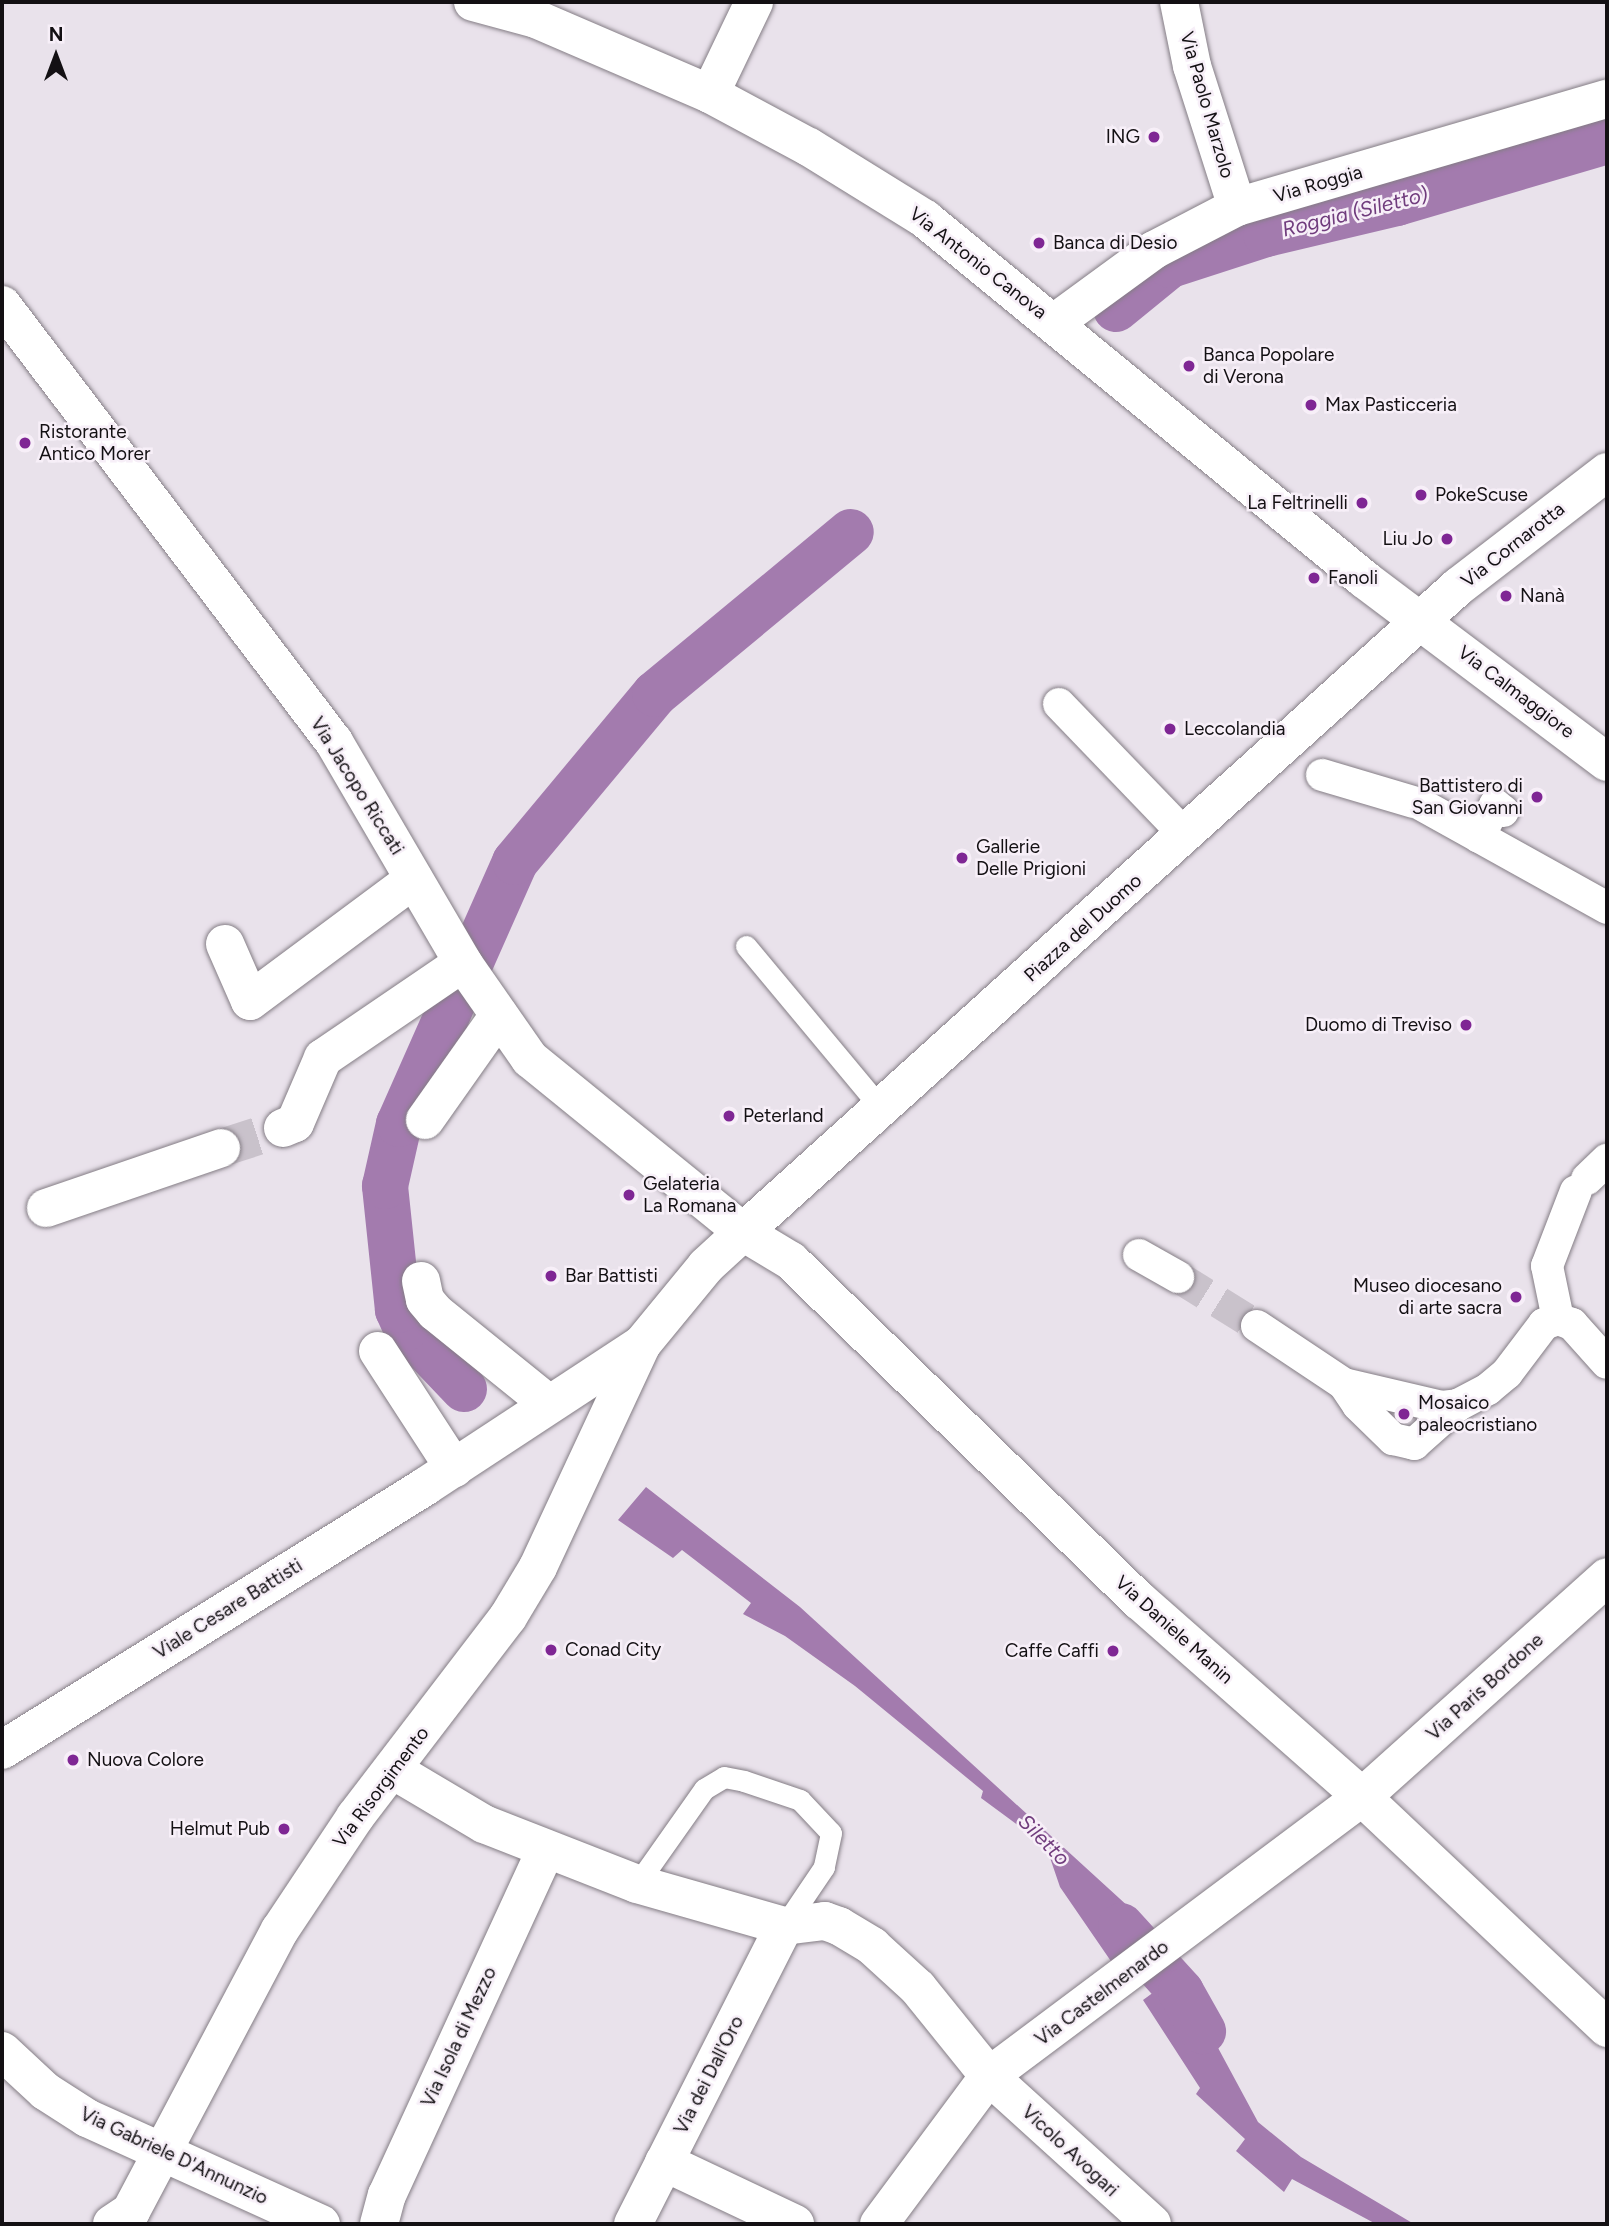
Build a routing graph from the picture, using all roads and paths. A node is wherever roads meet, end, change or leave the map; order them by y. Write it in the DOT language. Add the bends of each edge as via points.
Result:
graph roads {
  1 [pos="473,2"];
  2 [pos="754,2"];
  3 [pos="1181,2"];
  4 [pos="710,94"];
  5 [pos="1607,99"];
  6 [pos="1237,207"];
  7 [pos="2,305"];
  8 [pos="1054,323"];
  9 [pos="1607,472"];
  10 [pos="1423,623"];
  11 [pos="1059,704"];
  12 [pos="1607,762"];
  13 [pos="1322,775"];
  14 [pos="1503,811"];
  15 [pos="1186,836"];
  16 [pos="1479,837"];
  17 [pos="414,879"];
  18 [pos="1607,908"];
  19 [pos="225,944"];
  20 [pos="746,946"];
  21 [pos="463,963"];
  22 [pos="499,1015"];
  23 [pos="882,1108"];
  24 [pos="425,1120"];
  25 [pos="282,1128"];
  26 [pos="221,1148"];
  27 [pos="1590,1177"];
  28 [pos="46,1208"];
  29 [pos="743,1232"];
  30 [pos="1139,1255"];
  31 [pos="1178,1277"];
  32 [pos="421,1281"];
  33 [pos="1558,1319"];
  34 [pos="1257,1326"];
  35 [pos="642,1344"];
  36 [pos="378,1351"];
  37 [pos="1607,1363"];
  38 [pos="1344,1384"];
  39 [pos="550,1404"];
  40 [pos="1458,1405"];
  41 [pos="454,1468"];
  42 [pos="1607,1577"];
  43 [pos="2,1750"];
  44 [pos="393,1770"];
  45 [pos="1362,1797"];
  46 [pos="545,1851"];
  47 [pos="637,1884"];
  48 [pos="784,1926"];
  49 [pos="1607,2028"];
  50 [pos="2,2051"];
  51 [pos="989,2076"];
  52 [pos="164,2154"];
  53 [pos="664,2162"];
  54 [pos="112,2224"];
  55 [pos="321,2224"];
  56 [pos="379,2224"];
  57 [pos="633,2224"];
  58 [pos="796,2224"];
  59 [pos="879,2224"];
  60 [pos="1152,2224"];
  1 -- 4 [label="street, Via Antonio Canova" via="536,19"];
  2 -- 4 [label="street"];
  3 -- 6 [label="street, Via Paolo Marzolo" via="1192,66"];
  4 -- 8 [label="street, Via Antonio Canova" via="809,147 925,219"];
  5 -- 6 [label="street, Via Roggia"];
  6 -- 8 [label="street, Via Roggia" via="1154,250"];
  7 -- 17 [label="street, Via Jacopo Riccati" via="334,742"];
  8 -- 10 [label="street, Via Antonio Canova"];
  9 -- 10 [label="street, Via Cornarotta" via="1459,586"];
  10 -- 12 [label="street, Via Calmaggiore"];
  10 -- 15 [label="street, Piazza del Duomo"];
  11 -- 15 [label="street"];
  13 -- 16 [label="street" via="1417,804"];
  14 -- 16 [label="street" via="1495,805"];
  15 -- 23 [label="street, Piazza del Duomo"];
  16 -- 18 [label="street"];
  17 -- 19 [label="street" via="250,1001"];
  17 -- 21 [label="street, Via Jacopo Riccati"];
  20 -- 23 [label="lane"];
  21 -- 22 [label="street, Via Jacopo Riccati"];
  21 -- 25 [label="street" via="323,1058 295,1123"];
  22 -- 24 [label="street"];
  22 -- 29 [label="street, Via Jacopo Riccati" via="530,1059"];
  23 -- 29 [label="street, Piazza del Duomo"];
  26 -- 28 [label="street"];
  27 -- 33 [label="street" via="1547,1266"];
  29 -- 35 [label="street, Viale Cesare Battisti" via="706,1266"];
  29 -- 45 [label="street, Via Daniele Manin" via="792,1261 1140,1601"];
  30 -- 31 [label="street"];
  32 -- 39 [label="street" via="425,1300 435,1312"];
  33 -- 37 [label="street" via="1572,1324"];
  33 -- 40 [label="street" via="1534,1334 1507,1373"];
  34 -- 38 [label="street"];
  35 -- 39 [label="street, Viale Cesare Battisti"];
  35 -- 44 [label="street, Via Risorgimento" via="538,1567 508,1617"];
  36 -- 41 [label="street"];
  38 -- 40 [label="street" via="1442,1407"];
  38 -- 40 [label="street" via="1358,1405 1393,1438 1414,1444"];
  39 -- 41 [label="street, Viale Cesare Battisti"];
  41 -- 43 [label="street, Viale Cesare Battisti"];
  42 -- 45 [label="street, Via Paris Bordone"];
  44 -- 46 [label="street" via="484,1824"];
  44 -- 52 [label="street, Via Risorgimento" via="355,1817 280,1930"];
  45 -- 49 [label="street, Via Daniele Manin"];
  45 -- 51 [label="street, Via Castelmenardo"];
  46 -- 47 [label="street"];
  46 -- 56 [label="street, Via Isola di Mezzo" via="396,2174"];
  47 -- 48 [label="street"];
  47 -- 48 [label="lane" via="704,1789 724,1777 744,1781 800,1800 831,1833 824,1867"];
  48 -- 51 [label="street, Vicolo Avogari" via="825,1921 872,1946 918,1988"];
  48 -- 53 [label="street, Via dei Dall'Oro"];
  50 -- 52 [label="street, Via Gabriele D'Annunzio" via="45,2091 87,2118"];
  51 -- 59 [label="street, Via Castelmenardo"];
  51 -- 60 [label="street, Vicolo Avogari"];
  52 -- 54 [label="street, Via Risorgimento" via="131,2211"];
  52 -- 55 [label="street, Via Gabriele D'Annunzio"];
  53 -- 57 [label="street, Via dei Dall'Oro"];
  53 -- 58 [label="street"];
}
